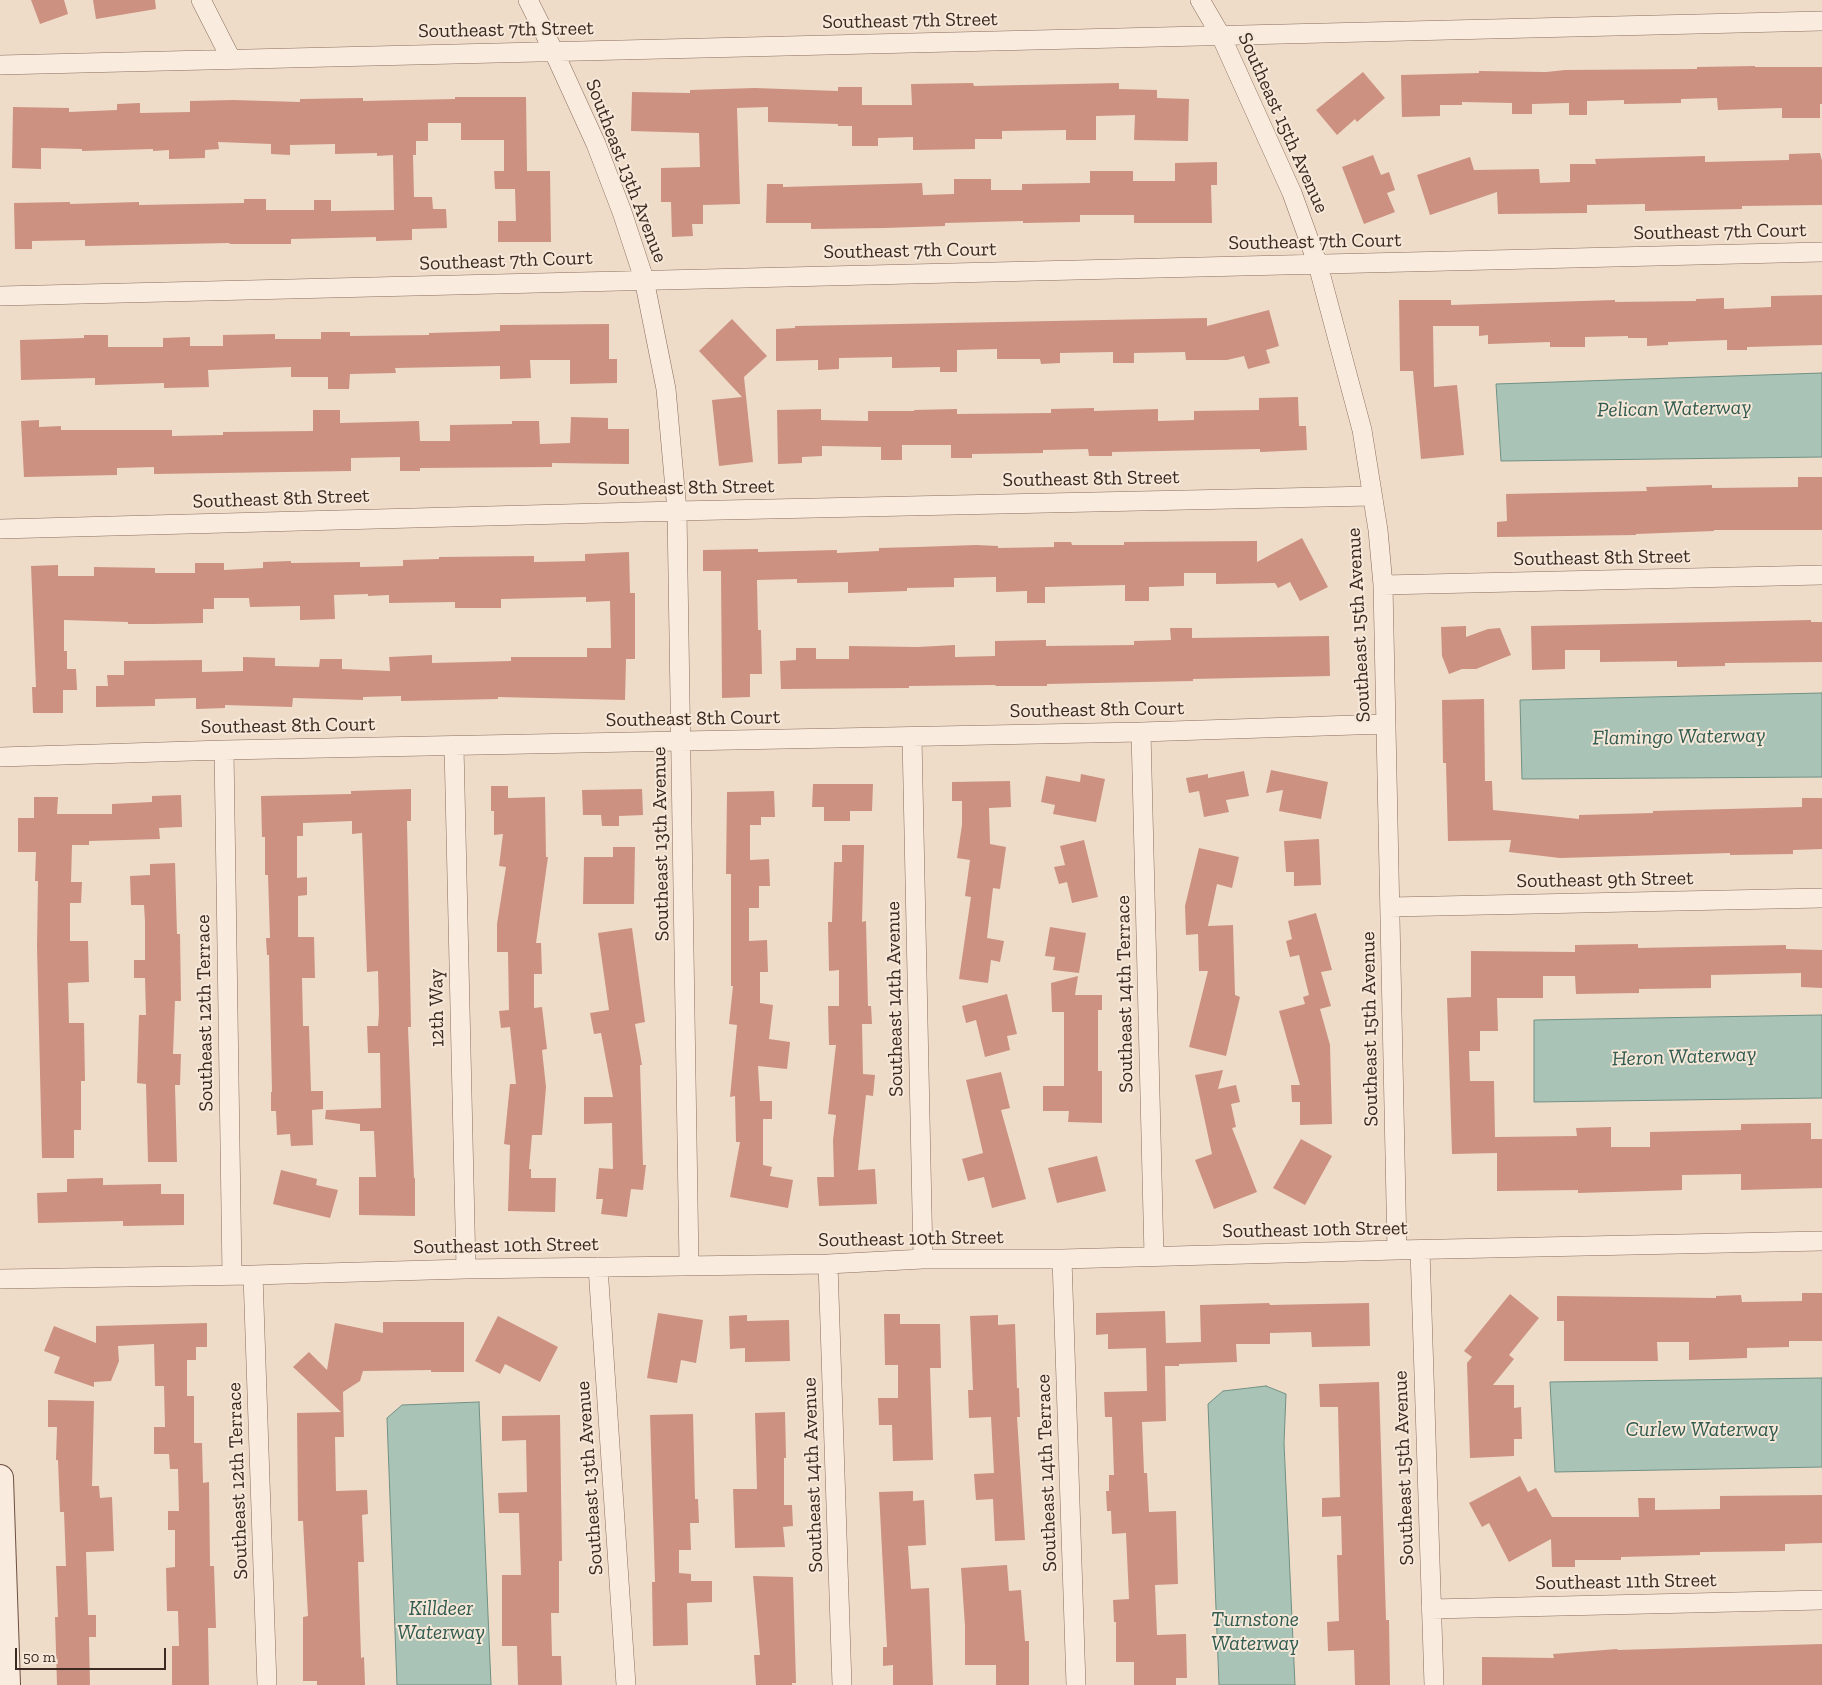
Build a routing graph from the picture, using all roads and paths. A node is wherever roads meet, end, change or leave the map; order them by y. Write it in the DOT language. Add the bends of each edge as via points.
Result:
graph roads {
  1 [pos="201,0"];
  2 [pos="528,0"];
  3 [pos="1200,0"];
  4 [pos="1822,21"];
  5 [pos="1220,36"];
  6 [pos="554,52"];
  7 [pos="231,59"];
  8 [pos="0,65"];
  9 [pos="1822,252"];
  10 [pos="1318,265"];
  11 [pos="644,279"];
  12 [pos="0,296"];
  13 [pos="1372,496"];
  14 [pos="677,511"];
  15 [pos="0,529"];
  16 [pos="1822,576"];
  17 [pos="1383,585"];
  18 [pos="1386,724"];
  19 [pos="1141,732"];
  20 [pos="912,737"];
  21 [pos="682,741"];
  22 [pos="454,746"];
  23 [pos="224,750"];
  24 [pos="0,757"];
  25 [pos="1822,898"];
  26 [pos="1390,907"];
  27 [pos="1822,1241"];
  28 [pos="1397,1250"];
  29 [pos="1420,1250"];
  30 [pos="1154,1256"];
  31 [pos="923,1259"];
  32 [pos="1062,1259"];
  33 [pos="828,1264"];
  34 [pos="689,1265"];
  35 [pos="598,1267"];
  36 [pos="466,1269"];
  37 [pos="232,1275"];
  38 [pos="253,1275"];
  39 [pos="0,1279"];
  40 [pos="0,1478"];
  41 [pos="1822,1600"];
  42 [pos="1431,1609"];
  43 [pos="7,1685"];
  44 [pos="267,1685"];
  45 [pos="626,1685"];
  46 [pos="842,1685"];
  47 [pos="1076,1685"];
  48 [pos="1434,1685"];
  1 -- 7 [label="street"];
  2 -- 6 [label="street, Southeast 13th Avenue"];
  3 -- 5 [label="street, Southeast 15th Avenue"];
  4 -- 5 [label="street, Southeast 7th Street"];
  5 -- 6 [label="street, Southeast 7th Street"];
  5 -- 10 [label="street, Southeast 15th Avenue" via="1292,193"];
  6 -- 7 [label="street, Southeast 7th Street"];
  6 -- 11 [label="street, Southeast 13th Avenue" via="596,144"];
  7 -- 8 [label="street, Southeast 7th Street"];
  9 -- 10 [label="street, Southeast 7th Court"];
  10 -- 11 [label="street, Southeast 7th Court"];
  10 -- 13 [label="street, Southeast 15th Avenue" via="1362,430"];
  11 -- 12 [label="street, Southeast 7th Court"];
  11 -- 14 [label="street, Southeast 13th Avenue" via="666,389"];
  13 -- 14 [label="street, Southeast 8th Street"];
  13 -- 17 [label="street, Southeast 15th Avenue"];
  14 -- 15 [label="street, Southeast 8th Street"];
  14 -- 21 [label="street, Southeast 13th Avenue"];
  16 -- 17 [label="street, Southeast 8th Street"];
  17 -- 18 [label="street, Southeast 15th Avenue"];
  18 -- 19 [label="street, Southeast 8th Court"];
  18 -- 26 [label="street, Southeast 15th Avenue"];
  19 -- 20 [label="street, Southeast 8th Court"];
  19 -- 30 [label="street, Southeast 14th Terrace"];
  20 -- 21 [label="street, Southeast 8th Court"];
  20 -- 31 [label="street, Southeast 14th Avenue"];
  21 -- 22 [label="street, Southeast 8th Court"];
  21 -- 34 [label="street, Southeast 13th Avenue"];
  22 -- 23 [label="street, Southeast 8th Court"];
  22 -- 36 [label="street, 12th Way"];
  23 -- 24 [label="street, Southeast 8th Court"];
  23 -- 37 [label="street, Southeast 12th Terrace"];
  25 -- 26 [label="street, Southeast 9th Street"];
  26 -- 28 [label="street, Southeast 15th Avenue"];
  27 -- 29 [label="street, Southeast 10th Street"];
  28 -- 29 [label="street, Southeast 10th Street"];
  28 -- 30 [label="street, Southeast 10th Street"];
  29 -- 42 [label="street, Southeast 15th Avenue"];
  30 -- 32 [label="street, Southeast 10th Street"];
  31 -- 32 [label="street, Southeast 10th Street"];
  31 -- 33 [label="street, Southeast 10th Street"];
  32 -- 47 [label="street, Southeast 14th Terrace"];
  33 -- 34 [label="street, Southeast 10th Street"];
  33 -- 46 [label="street, Southeast 14th Avenue"];
  34 -- 35 [label="street, Southeast 10th Street"];
  35 -- 36 [label="street, Southeast 10th Street"];
  35 -- 45 [label="street, Southeast 13th Avenue"];
  36 -- 38 [label="street, Southeast 10th Street"];
  37 -- 38 [label="street, Southeast 10th Street"];
  37 -- 39 [label="street, Southeast 10th Street"];
  38 -- 44 [label="street, Southeast 12th Terrace"];
  40 -- 43 [label="street"];
  41 -- 42 [label="street, Southeast 11th Street"];
  42 -- 48 [label="street, Southeast 15th Avenue"];
}
